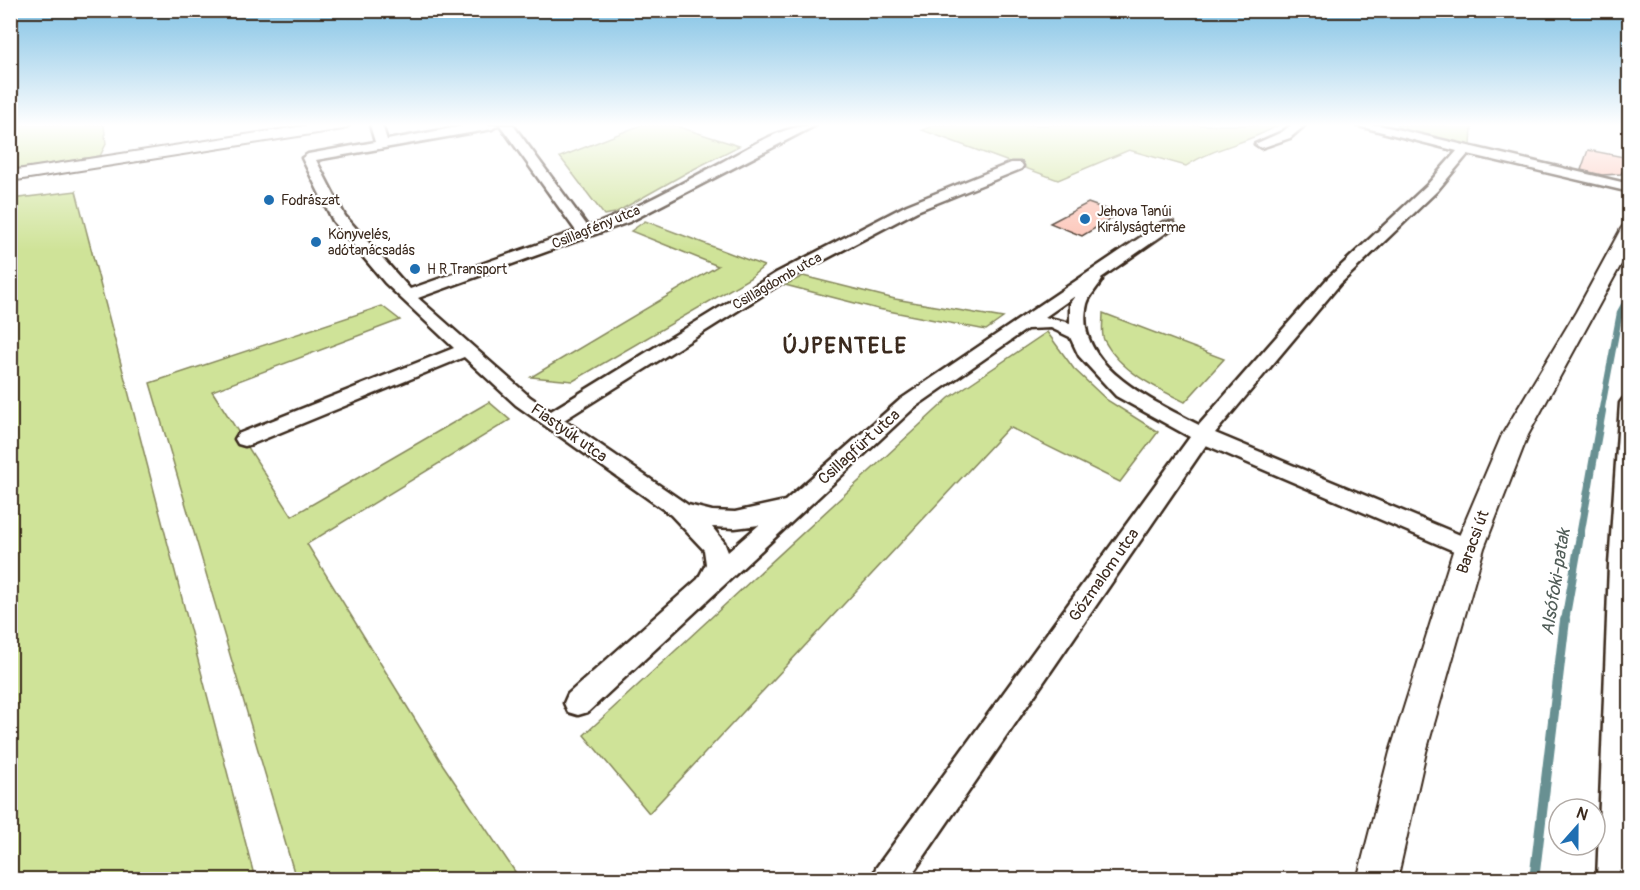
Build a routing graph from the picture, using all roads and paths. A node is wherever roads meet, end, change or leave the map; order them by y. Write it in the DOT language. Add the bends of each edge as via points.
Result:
graph roads {
  1 [pos="73,167"];
  2 [pos="312,167"];
  3 [pos="536,167"];
  4 [pos="724,167"];
  5 [pos="1015,167"];
  6 [pos="1451,167"];
  7 [pos="1536,167"];
  8 [pos="10,176"];
  9 [pos="1629,188"];
  10 [pos="1167,225"];
  11 [pos="1629,229"];
  12 [pos="586,234"];
  13 [pos="1098,274"];
  14 [pos="407,296"];
  15 [pos="1020,326"];
  16 [pos="1078,334"];
  17 [pos="466,350"];
  18 [pos="1629,403"];
  19 [pos="550,420"];
  20 [pos="1202,435"];
  21 [pos="245,439"];
  22 [pos="793,506"];
  23 [pos="679,509"];
  24 [pos="1468,548"];
  25 [pos="708,583"];
  26 [pos="578,703"];
  27 [pos="888,879"];
  28 [pos="1377,879"];
  29 [pos="1614,879"];
  1 -- 8 [label="street"];
  2 -- 14 [label="street, Fiastyúk utca" via="338,218"];
  3 -- 12 [label="street"];
  4 -- 12 [label="street, Csillagfény utca" via="624,219"];
  5 -- 19 [label="street, Csillagdomb utca" via="922,203 782,276"];
  6 -- 20 [label="street, Gőzmalom utca" via="1334,280"];
  7 -- 9 [label="street"];
  10 -- 13 [label="street, Csillagfürt utca"];
  11 -- 24 [label="street, Baracsi út" via="1515,435"];
  12 -- 14 [label="street, Csillagfény utca"];
  13 -- 15 [label="street, Csillagfürt utca"];
  13 -- 16 [label="street" via="1079,303"];
  14 -- 17 [label="street, Fiastyúk utca"];
  15 -- 16 [label="street" via="1052,322"];
  15 -- 22 [label="street, Csillagfürt utca" via="908,403"];
  16 -- 20 [label="street" via="1086,352 1123,392"];
  17 -- 19 [label="street, Fiastyúk utca"];
  17 -- 21 [label="street"];
  18 -- 29 [label="street"];
  19 -- 23 [label="street, Fiastyúk utca"];
  20 -- 24 [label="street"];
  20 -- 27 [label="street, Gőzmalom utca"];
  22 -- 23 [label="street, Fiastyúk utca" via="736,522 708,519"];
  22 -- 25 [label="street, Csillagfürt utca"];
  23 -- 25 [label="street, Fiastyúk utca" via="716,548 718,564"];
  24 -- 28 [label="street, Baracsi út" via="1408,752"];
  25 -- 26 [label="street, Csillagfürt utca"];
}
